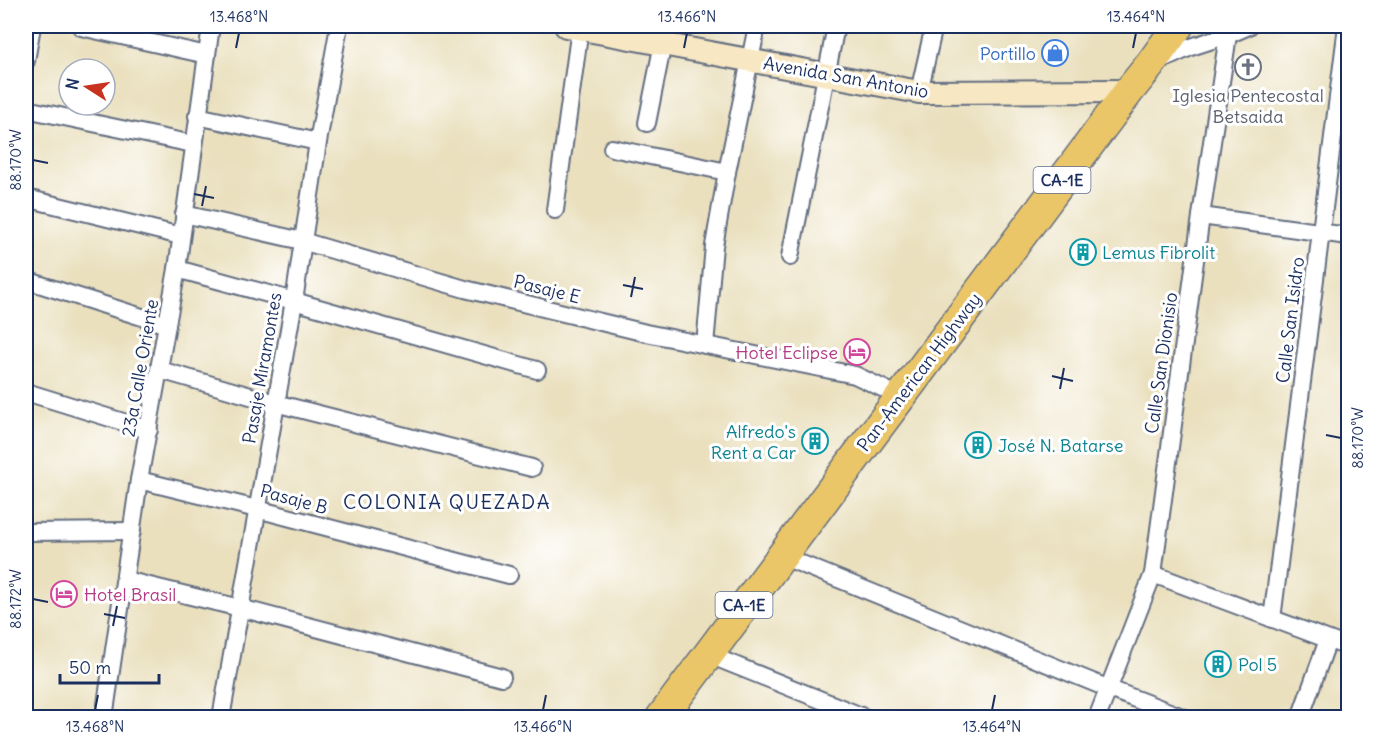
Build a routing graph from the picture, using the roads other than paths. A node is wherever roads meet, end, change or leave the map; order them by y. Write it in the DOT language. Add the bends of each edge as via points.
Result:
graph roads {
  1 [pos="32,26"];
  2 [pos="211,26"];
  3 [pos="339,26"];
  4 [pos="757,26"];
  5 [pos="836,26"];
  6 [pos="934,26"];
  7 [pos="1178,26"];
  8 [pos="1249,26"];
  9 [pos="1347,26"];
  10 [pos="81,27"];
  11 [pos="573,27"];
  12 [pos="621,30"];
  13 [pos="1228,35"];
  14 [pos="663,43"];
  15 [pos="207,55"];
  16 [pos="750,60"];
  17 [pos="26,61"];
  18 [pos="1150,65"];
  19 [pos="825,76"];
  20 [pos="1129,91"];
  21 [pos="919,92"];
  22 [pos="26,109"];
  23 [pos="197,116"];
  24 [pos="646,123"];
  25 [pos="318,142"];
  26 [pos="194,144"];
  27 [pos="612,148"];
  28 [pos="727,172"];
  29 [pos="26,198"];
  30 [pos="555,210"];
  31 [pos="184,214"];
  32 [pos="1201,216"];
  33 [pos="1321,232"];
  34 [pos="182,236"];
  35 [pos="1348,236"];
  36 [pos="302,241"];
  37 [pos="790,257"];
  38 [pos="177,269"];
  39 [pos="26,280"];
  40 [pos="294,301"];
  41 [pos="167,325"];
  42 [pos="705,345"];
  43 [pos="537,369"];
  44 [pos="160,370"];
  45 [pos="26,392"];
  46 [pos="901,397"];
  47 [pos="275,403"];
  48 [pos="149,430"];
  49 [pos="532,468"];
  50 [pos="139,480"];
  51 [pos="257,509"];
  52 [pos="132,531"];
  53 [pos="26,532"];
  54 [pos="782,556"];
  55 [pos="1153,574"];
  56 [pos="509,575"];
  57 [pos="125,580"];
  58 [pos="240,608"];
  59 [pos="1272,619"];
  60 [pos="1328,640"];
  61 [pos="1348,647"];
  62 [pos="707,654"];
  63 [pos="502,677"];
  64 [pos="1107,688"];
  65 [pos="104,717"];
  66 [pos="221,717"];
  67 [pos="661,717"];
  68 [pos="866,717"];
  69 [pos="1097,717"];
  70 [pos="1185,717"];
  71 [pos="1300,717"];
  1 -- 17 [label="street"];
  2 -- 15 [label="street, 23a Calle Oriente"];
  3 -- 25 [label="street, Pasaje Miramontes"];
  4 -- 16 [label="street"];
  5 -- 19 [label="street"];
  6 -- 21 [label="street"];
  7 -- 18 [label="highway, Pan-American Highway / CA-1E"];
  8 -- 13 [label="street"];
  9 -- 33 [label="street, Calle San Isidro"];
  10 -- 15 [label="street"];
  11 -- 12 [label="street, Avenida San Antonio"];
  11 -- 30 [label="street"];
  12 -- 14 [label="street, Avenida San Antonio"];
  13 -- 18 [label="street"];
  13 -- 32 [label="street, Calle San Dionisio"];
  14 -- 16 [label="street, Avenida San Antonio"];
  14 -- 24 [label="street"];
  15 -- 23 [label="street, 23a Calle Oriente"];
  16 -- 19 [label="street, Avenida San Antonio"];
  16 -- 28 [label="street"];
  18 -- 20 [label="highway, Pan-American Highway / CA-1E"];
  19 -- 21 [label="street, Avenida San Antonio"];
  19 -- 37 [label="street"];
  20 -- 21 [label="street, Avenida San Antonio"];
  20 -- 46 [label="highway, Pan-American Highway / CA-1E"];
  22 -- 26 [label="street"];
  23 -- 25 [label="street"];
  23 -- 26 [label="street, 23a Calle Oriente"];
  25 -- 36 [label="street, Pasaje Miramontes"];
  26 -- 31 [label="street, 23a Calle Oriente"];
  27 -- 28 [label="street"];
  28 -- 42 [label="street" via="714,246"];
  29 -- 34 [label="street"];
  31 -- 34 [label="street, 23a Calle Oriente"];
  31 -- 36 [label="street, Pasaje E"];
  32 -- 33 [label="street"];
  32 -- 55 [label="street, Calle San Dionisio"];
  33 -- 35 [label="street"];
  33 -- 59 [label="street, Calle San Isidro"];
  34 -- 38 [label="street, 23a Calle Oriente"];
  36 -- 40 [label="street, Pasaje Miramontes"];
  36 -- 42 [label="street, Pasaje E" via="465,289"];
  38 -- 40 [label="street"];
  38 -- 41 [label="street, 23a Calle Oriente"];
  39 -- 41 [label="street"];
  40 -- 43 [label="street"];
  40 -- 47 [label="street, Pasaje Miramontes"];
  41 -- 44 [label="street, 23a Calle Oriente"];
  42 -- 46 [label="street, Pasaje E" via="855,375"];
  44 -- 47 [label="street"];
  44 -- 48 [label="street, 23a Calle Oriente"];
  45 -- 48 [label="street"];
  46 -- 54 [label="highway, Pan-American Highway / CA-1E"];
  47 -- 49 [label="street"];
  47 -- 51 [label="street, Pasaje Miramontes"];
  48 -- 50 [label="street, 23a Calle Oriente"];
  50 -- 51 [label="street, Pasaje B"];
  50 -- 52 [label="street, 23a Calle Oriente"];
  51 -- 56 [label="street, Pasaje B"];
  51 -- 58 [label="street, Pasaje Miramontes"];
  52 -- 53 [label="street"];
  52 -- 57 [label="street, 23a Calle Oriente"];
  54 -- 62 [label="highway, Pan-American Highway / CA-1E"];
  54 -- 64 [label="street"];
  55 -- 59 [label="street"];
  55 -- 64 [label="street, Calle San Dionisio"];
  57 -- 58 [label="street"];
  57 -- 65 [label="street, 23a Calle Oriente"];
  58 -- 63 [label="street"];
  58 -- 66 [label="street, Pasaje Miramontes"];
  59 -- 60 [label="street"];
  60 -- 61 [label="street"];
  60 -- 71 [label="street"];
  62 -- 67 [label="highway, Pan-American Highway / CA-1E"];
  62 -- 68 [label="street"];
  64 -- 69 [label="street, Calle San Dionisio"];
  64 -- 70 [label="street"];
}
